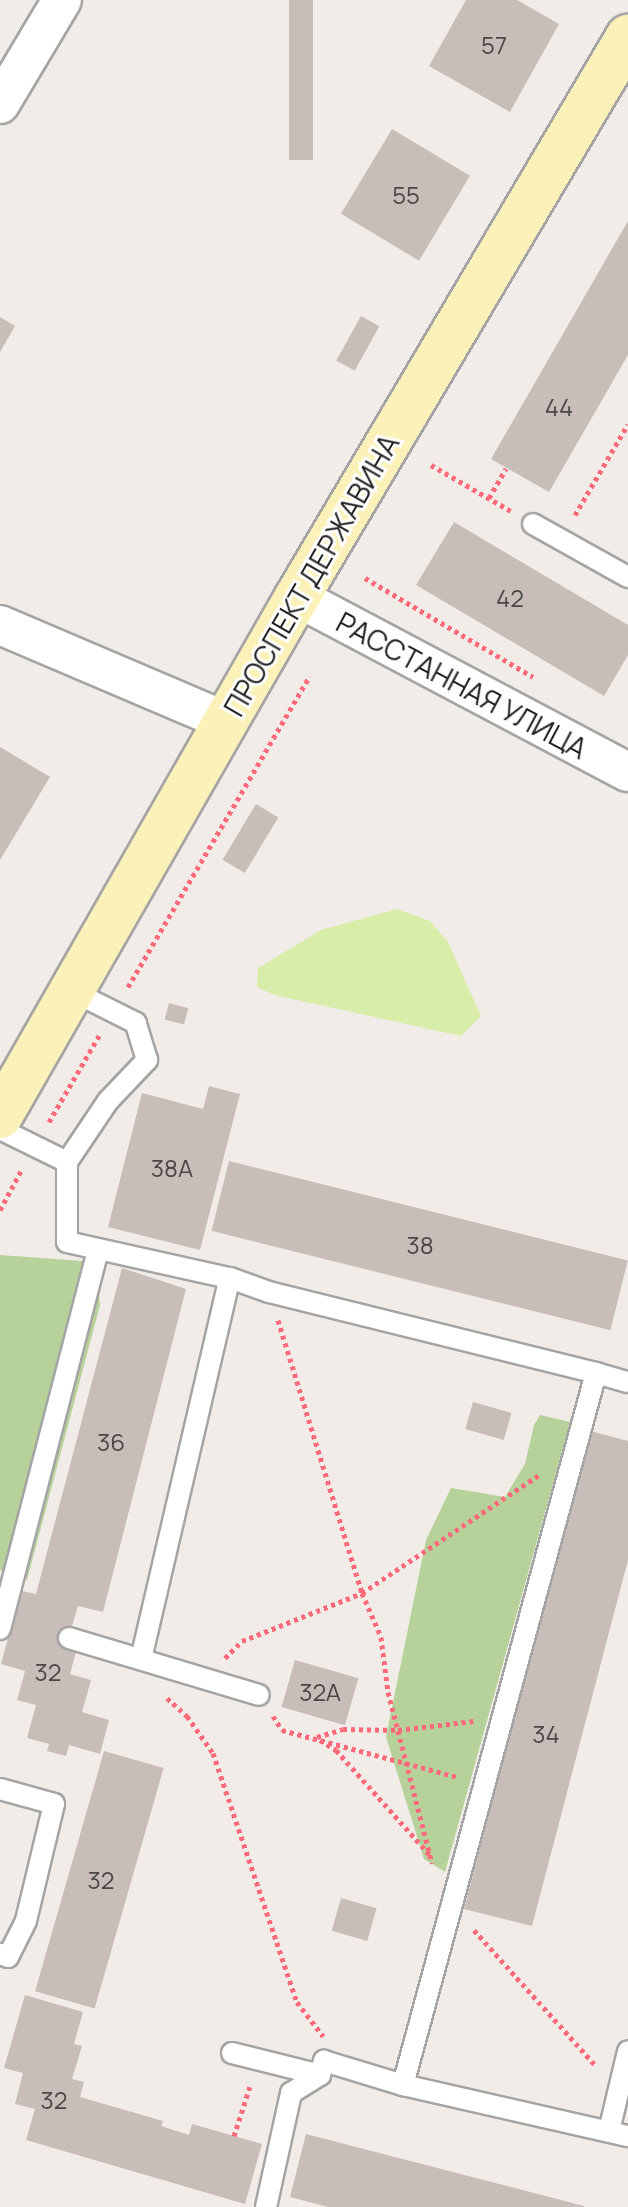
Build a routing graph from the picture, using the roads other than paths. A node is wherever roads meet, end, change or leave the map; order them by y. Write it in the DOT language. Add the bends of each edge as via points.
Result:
graph roads {
  1 [pos="62,0"];
  2 [pos="628,37"];
  3 [pos="0,104"];
  4 [pos="533,524"];
  5 [pos="628,577"];
  6 [pos="297,597"];
  7 [pos="0,625"];
  8 [pos="225,721"];
  9 [pos="628,772"];
  10 [pos="70,990"];
  11 [pos="0,1116"];
  12 [pos="0,1129"];
  13 [pos="67,1162"];
  14 [pos="98,1249"];
  15 [pos="230,1278"];
  16 [pos="596,1373"];
  17 [pos="628,1382"];
  18 [pos="2,1628"];
  19 [pos="69,1638"];
  20 [pos="141,1659"];
  21 [pos="259,1695"];
  22 [pos="0,1789"];
  23 [pos="0,1954"];
  24 [pos="628,2051"];
  25 [pos="232,2053"];
  26 [pos="320,2075"];
  27 [pos="403,2085"];
  28 [pos="618,2133"];
  29 [pos="266,2207"];
  1 -- 3 [label="street"];
  2 -- 6 [label="main road, ПРОСПЕКТ ДЕРЖАВИНА"];
  4 -- 5 [label="lane"];
  6 -- 8 [label="main road, ПРОСПЕКТ ДЕРЖАВИНА"];
  6 -- 9 [label="street, РАССТАННАЯ УЛИЦА"];
  7 -- 8 [label="street"];
  8 -- 10 [label="main road, ПРОСПЕКТ ДЕРЖАВИНА"];
  10 -- 11 [label="main road, ПРОСПЕКТ ДЕРЖАВИНА"];
  10 -- 13 [label="lane" via="136,1023 147,1060 108,1101"];
  12 -- 13 [label="lane"];
  13 -- 14 [label="lane" via="67,1242"];
  14 -- 15 [label="lane"];
  14 -- 18 [label="lane"];
  15 -- 16 [label="lane"];
  15 -- 20 [label="lane"];
  16 -- 17 [label="lane"];
  16 -- 27 [label="lane"];
  19 -- 20 [label="lane"];
  20 -- 21 [label="lane"];
  22 -- 23 [label="lane" via="54,1804 26,1921 8,1957"];
  24 -- 28 [label="lane"];
  25 -- 26 [label="lane"];
  26 -- 27 [label="lane" via="324,2061"];
  26 -- 29 [label="lane" via="291,2093"];
  27 -- 28 [label="lane"];
}
